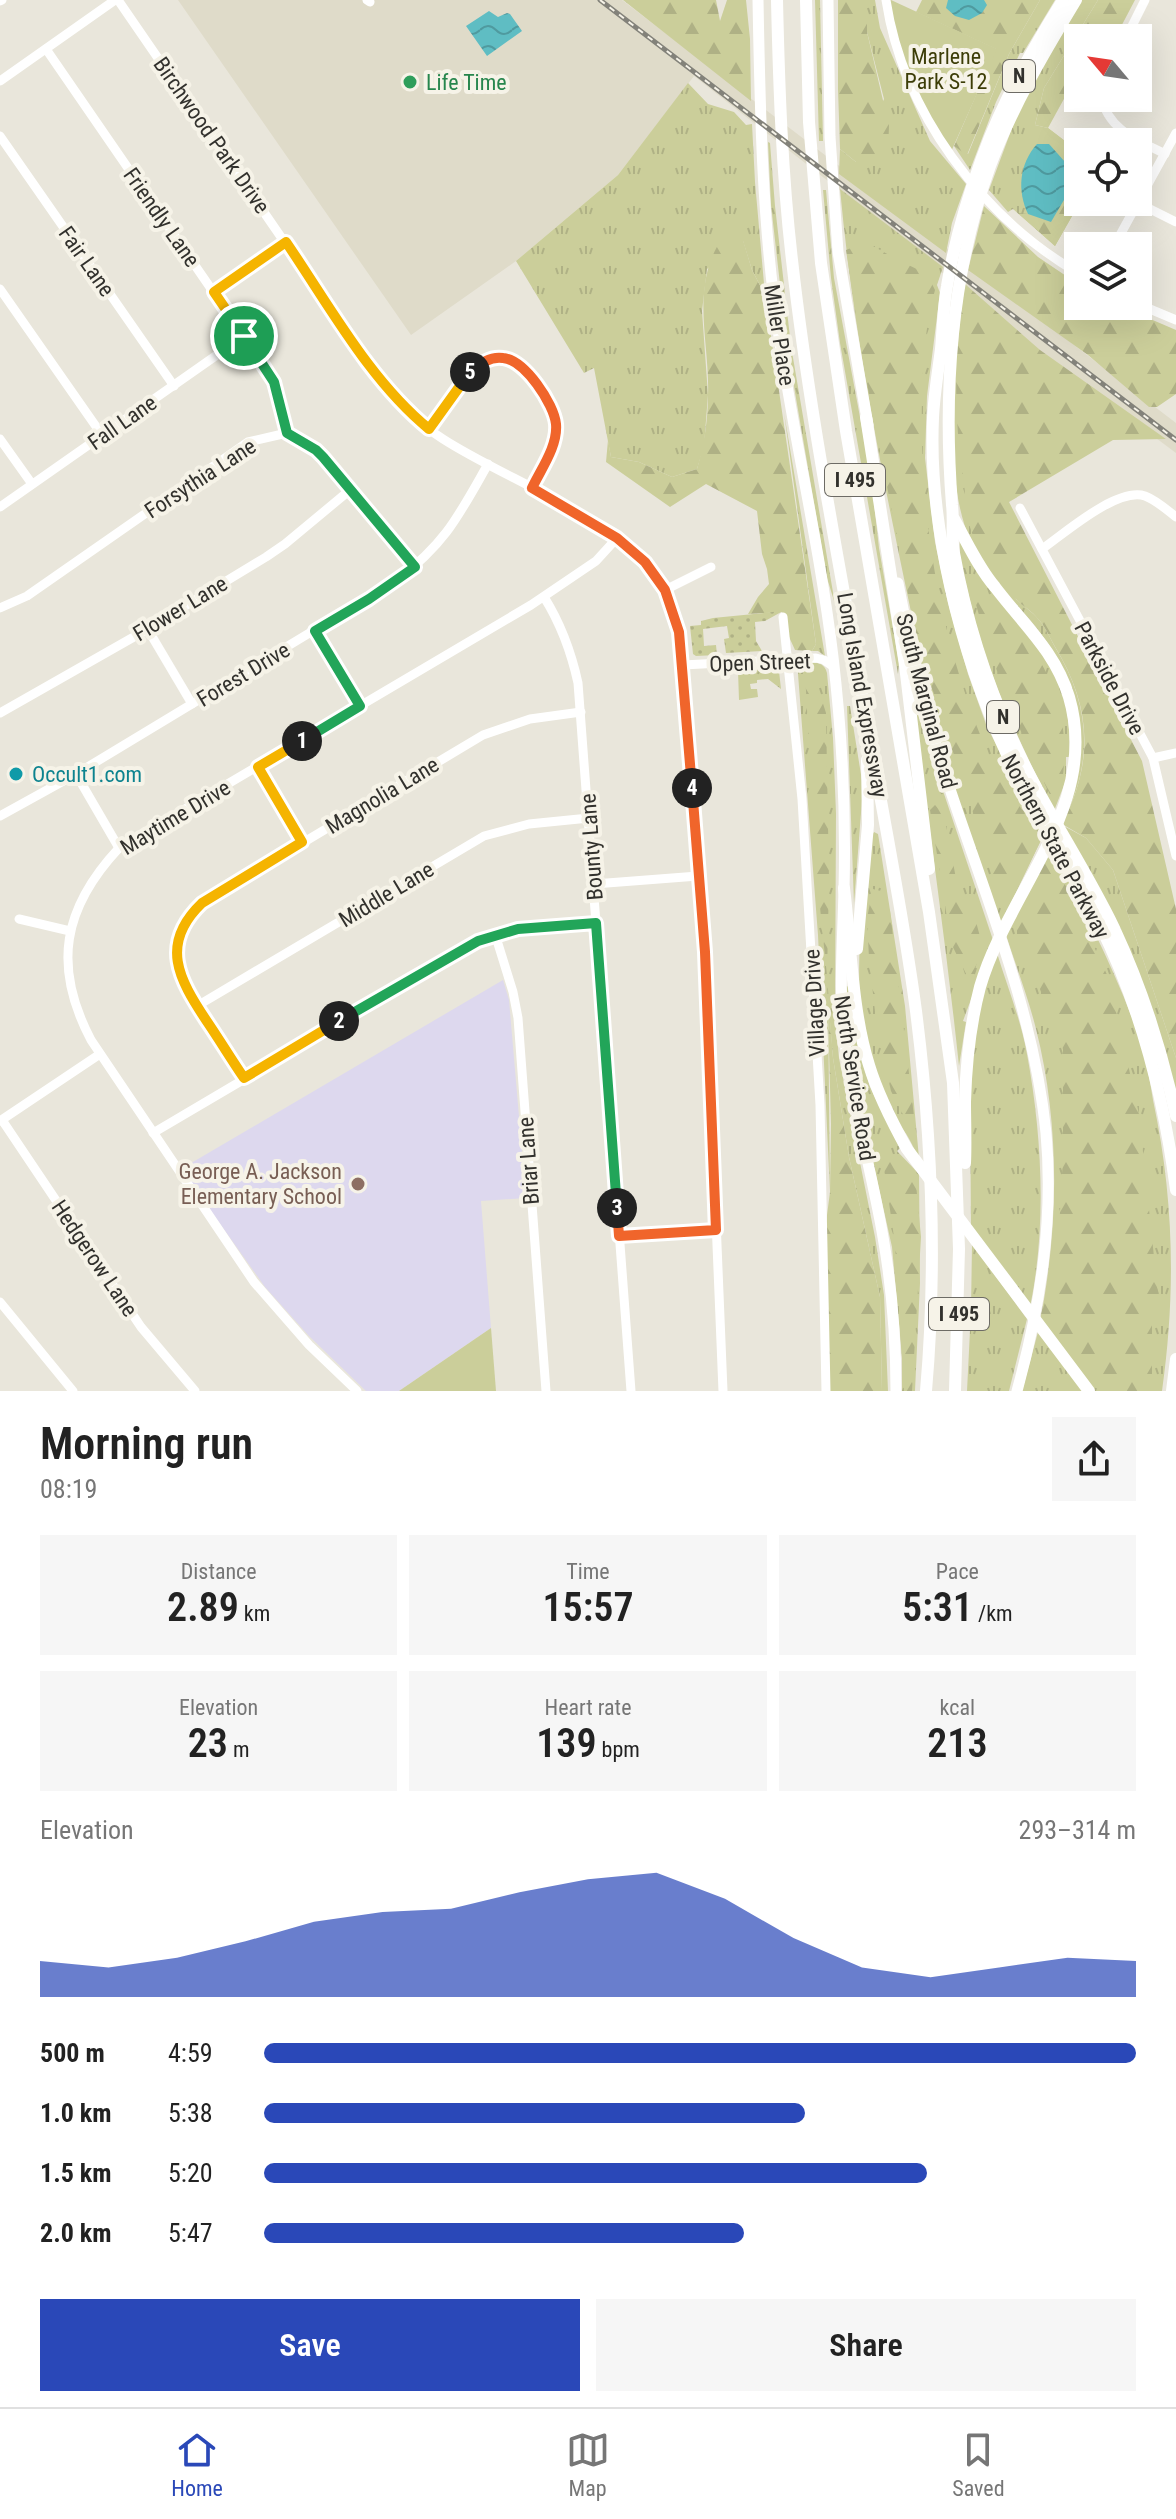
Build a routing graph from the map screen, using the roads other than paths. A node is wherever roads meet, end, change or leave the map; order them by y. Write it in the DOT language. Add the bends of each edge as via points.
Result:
graph roads {
  1 [pos="116,0"];
  2 [pos="758,0"];
  3 [pos="777,0"];
  4 [pos="806,0"];
  5 [pos="828,0"];
  6 [pos="886,0"];
  7 [pos="1063,0"];
  8 [pos="1076,0"];
  9 [pos="1145,0"];
  10 [pos="1133,24"];
  11 [pos="46,49"];
  12 [pos="0,81"];
  13 [pos="1106,112"];
  14 [pos="1176,133"];
  15 [pos="0,136"];
  16 [pos="1165,154"];
  17 [pos="987,160"];
  18 [pos="1152,178"];
  19 [pos="1152,210"];
  20 [pos="1176,222"];
  21 [pos="286,242"];
  22 [pos="1064,263"];
  23 [pos="952,287"];
  24 [pos="0,289"];
  25 [pos="214,292"];
  26 [pos="1152,310"];
  27 [pos="1176,320"];
  28 [pos="244,336"];
  29 [pos="502,346"];
  30 [pos="501,357"];
  31 [pos="174,386"];
  32 [pos="866,417"];
  33 [pos="429,429"];
  34 [pos="287,433"];
  35 [pos="102,435"];
  36 [pos="0,439"];
  37 [pos="488,464"];
  38 [pos="32,484"];
  39 [pos="532,488"];
  40 [pos="350,490"];
  41 [pos="0,507"];
  42 [pos="1020,508"];
  43 [pos="1176,517"];
  44 [pos="954,519"];
  45 [pos="617,538"];
  46 [pos="1042,549"];
  47 [pos="415,567"];
  48 [pos="711,567"];
  49 [pos="665,590"];
  50 [pos="544,597"];
  51 [pos="0,608"];
  52 [pos="783,617"];
  53 [pos="147,628"];
  54 [pos="315,631"];
  55 [pos="789,658"];
  56 [pos="683,665"];
  57 [pos="834,667"];
  58 [pos="859,673"];
  59 [pos="192,704"];
  60 [pos="360,706"];
  61 [pos="581,712"];
  62 [pos="0,713"];
  63 [pos="1176,753"];
  64 [pos="1153,758"];
  65 [pos="258,767"];
  66 [pos="76,774"];
  67 [pos="0,816"];
  68 [pos="589,818"];
  69 [pos="302,842"];
  70 [pos="119,848"];
  71 [pos="1176,856"];
  72 [pos="698,876"];
  73 [pos="594,884"];
  74 [pos="844,888"];
  75 [pos="929,912"];
  76 [pos="19,919"];
  77 [pos="596,923"];
  78 [pos="70,931"];
  79 [pos="495,934"];
  80 [pos="854,975"];
  81 [pos="197,1006"];
  82 [pos="100,1054"];
  83 [pos="244,1078"];
  84 [pos="1176,1116"];
  85 [pos="1,1120"];
  86 [pos="153,1133"];
  87 [pos="961,1159"];
  88 [pos="1176,1190"];
  89 [pos="716,1230"];
  90 [pos="619,1236"];
  91 [pos="0,1302"];
  92 [pos="1176,1359"];
  93 [pos="73,1391"];
  94 [pos="195,1391"];
  95 [pos="357,1391"];
  96 [pos="546,1391"];
  97 [pos="631,1391"];
  98 [pos="723,1391"];
  99 [pos="826,1391"];
  100 [pos="896,1391"];
  101 [pos="926,1391"];
  102 [pos="955,1391"];
  103 [pos="1017,1391"];
  104 [pos="1089,1391"];
  105 [pos="1172,1391"];
  1 -- 11 [label="street"];
  1 -- 21 [label="street, Birchwood Park Drive"];
  2 -- 57 [label="main road, Miller Place" via="771,279"];
  3 -- 58 [label="highway, Long Island Expressway / I 495" via="792,259"];
  4 -- 75 [label="highway, Long Island Expressway / I 495" via="812,182 834,355"];
  5 -- 32 [label="main road, South Marginal Road" via="834,198"];
  6 -- 22 [label="street" via="910,83 960,170 1033,242"];
  7 -- 17 [label="highway, Northern State Parkway / N" via="1013,89"];
  8 -- 17 [label="highway, Northern State Parkway / N"];
  9 -- 10 [label="street"];
  11 -- 12 [label="street"];
  11 -- 25 [label="street, Friendly Lane"];
  13 -- 16 [label="street" via="1126,134"];
  14 -- 16 [label="street"];
  15 -- 31 [label="street, Fair Lane"];
  16 -- 18 [label="street"];
  17 -- 23 [label="highway, Northern State Parkway / N"];
  19 -- 20 [label="street"];
  21 -- 25 [label="street"];
  21 -- 33 [label="street, Birchwood Park Drive" via="380,381"];
  23 -- 44 [label="highway, Northern State Parkway / N" via="947,400"];
  23 -- 88 [label="highway, Northern State Parkway / N" via="933,420 939,516 953,599 998,735 1100,925 1131,998 1163,1106"];
  24 -- 35 [label="street"];
  25 -- 28 [label="street, Friendly Lane"];
  26 -- 27 [label="street"];
  28 -- 31 [label="street, Fall Lane"];
  28 -- 34 [label="street, Friendly Lane" via="274,382"];
  29 -- 30 [label="street"];
  30 -- 33 [label="street" via="470,373"];
  30 -- 39 [label="street" via="523,369 546,398 555,420 555,442"];
  31 -- 35 [label="street, Fall Lane"];
  32 -- 75 [label="highway" via="905,665 931,885"];
  32 -- 103 [label="main road, South Marginal Road" via="924,704 1005,949 1037,1068 1046,1135 1046,1241 1030,1346"];
  33 -- 37 [label="street, Birchwood Park Drive"];
  34 -- 40 [label="street" via="316,450"];
  34 -- 51 [label="street, Forsythia Lane" via="248,442 27,596"];
  35 -- 38 [label="street, Fall Lane"];
  36 -- 38 [label="street"];
  37 -- 39 [label="street, Birchwood Park Drive"];
  37 -- 47 [label="street, Forest Drive" via="448,533"];
  38 -- 41 [label="street, Fall Lane"];
  39 -- 45 [label="street, Birchwood Park Drive"];
  40 -- 47 [label="street"];
  40 -- 53 [label="street, Flower Lane" via="276,551"];
  42 -- 46 [label="street, Parkside Drive"];
  43 -- 46 [label="street" via="1150,498 1126,495"];
  44 -- 84 [label="highway, Northern State Parkway / N" via="953,548 968,612 1002,716 1134,974"];
  44 -- 87 [label="highway" via="995,588 1041,641 1062,676 1075,731 1074,767 1064,809 981,984 968,1049"];
  45 -- 49 [label="street, Birchwood Park Drive" via="645,562"];
  45 -- 50 [label="street, Maytime Drive" via="596,561"];
  46 -- 64 [label="street, Parkside Drive"];
  47 -- 54 [label="street, Forest Drive"];
  48 -- 49 [label="street"];
  49 -- 56 [label="street, Birchwood Park Drive"];
  50 -- 60 [label="street, Maytime Drive"];
  50 -- 61 [label="street, Bounty Lane" via="570,649"];
  52 -- 55 [label="street, Village Drive"];
  53 -- 59 [label="street"];
  53 -- 62 [label="street, Flower Lane"];
  54 -- 59 [label="street, Forest Drive"];
  54 -- 60 [label="street"];
  55 -- 56 [label="street, Open Street"];
  55 -- 57 [label="street, Open Street" via="816,658"];
  55 -- 99 [label="street, Village Drive" via="820,1105"];
  56 -- 72 [label="street, Birchwood Park Drive"];
  57 -- 74 [label="main road, North Service Road"];
  58 -- 80 [label="highway" via="868,825"];
  58 -- 101 [label="highway, Long Island Expressway / I 495" via="916,1008 924,1085 931,1202"];
  59 -- 66 [label="street, Forest Drive"];
  60 -- 65 [label="street, Maytime Drive"];
  61 -- 68 [label="street, Bounty Lane"];
  61 -- 69 [label="street, Magnolia Lane" via="530,719 483,735"];
  63 -- 64 [label="street"];
  64 -- 71 [label="street, Parkside Drive"];
  65 -- 69 [label="street"];
  65 -- 70 [label="street, Maytime Drive"];
  66 -- 67 [label="street, Forest Drive"];
  66 -- 70 [label="street"];
  68 -- 73 [label="street, Bounty Lane"];
  68 -- 81 [label="street, Middle Lane" via="529,824 484,836"];
  69 -- 81 [label="street, Magnolia Lane" via="202,903 187,921 178,964 185,990"];
  70 -- 78 [label="street, Maytime Drive" via="86,889"];
  72 -- 73 [label="street"];
  72 -- 89 [label="street, Birchwood Park Drive"];
  73 -- 77 [label="street, Bounty Lane"];
  74 -- 80 [label="highway"];
  74 -- 100 [label="main road, North Service Road" via="844,1040 883,1235"];
  75 -- 87 [label="highway, Long Island Expressway / I 495"];
  76 -- 78 [label="street"];
  77 -- 79 [label="street"];
  77 -- 90 [label="street, Bounty Lane"];
  78 -- 82 [label="street, Maytime Drive" via="71,993"];
  79 -- 83 [label="street"];
  79 -- 96 [label="street, Briar Lane" via="518,1018"];
  80 -- 104 [label="highway" via="868,1063 907,1149"];
  81 -- 83 [label="street, Magnolia Lane"];
  82 -- 85 [label="street"];
  82 -- 86 [label="street, Maytime Drive"];
  83 -- 86 [label="street"];
  85 -- 94 [label="street, Hedgerow Lane" via="141,1327"];
  86 -- 95 [label="street, Maytime Drive" via="254,1282"];
  87 -- 102 [label="highway, I 495"];
  89 -- 90 [label="street"];
  89 -- 98 [label="street, Birchwood Park Drive"];
  90 -- 97 [label="street, Bounty Lane"];
  91 -- 93 [label="street"];
  92 -- 105 [label="highway"];
}
